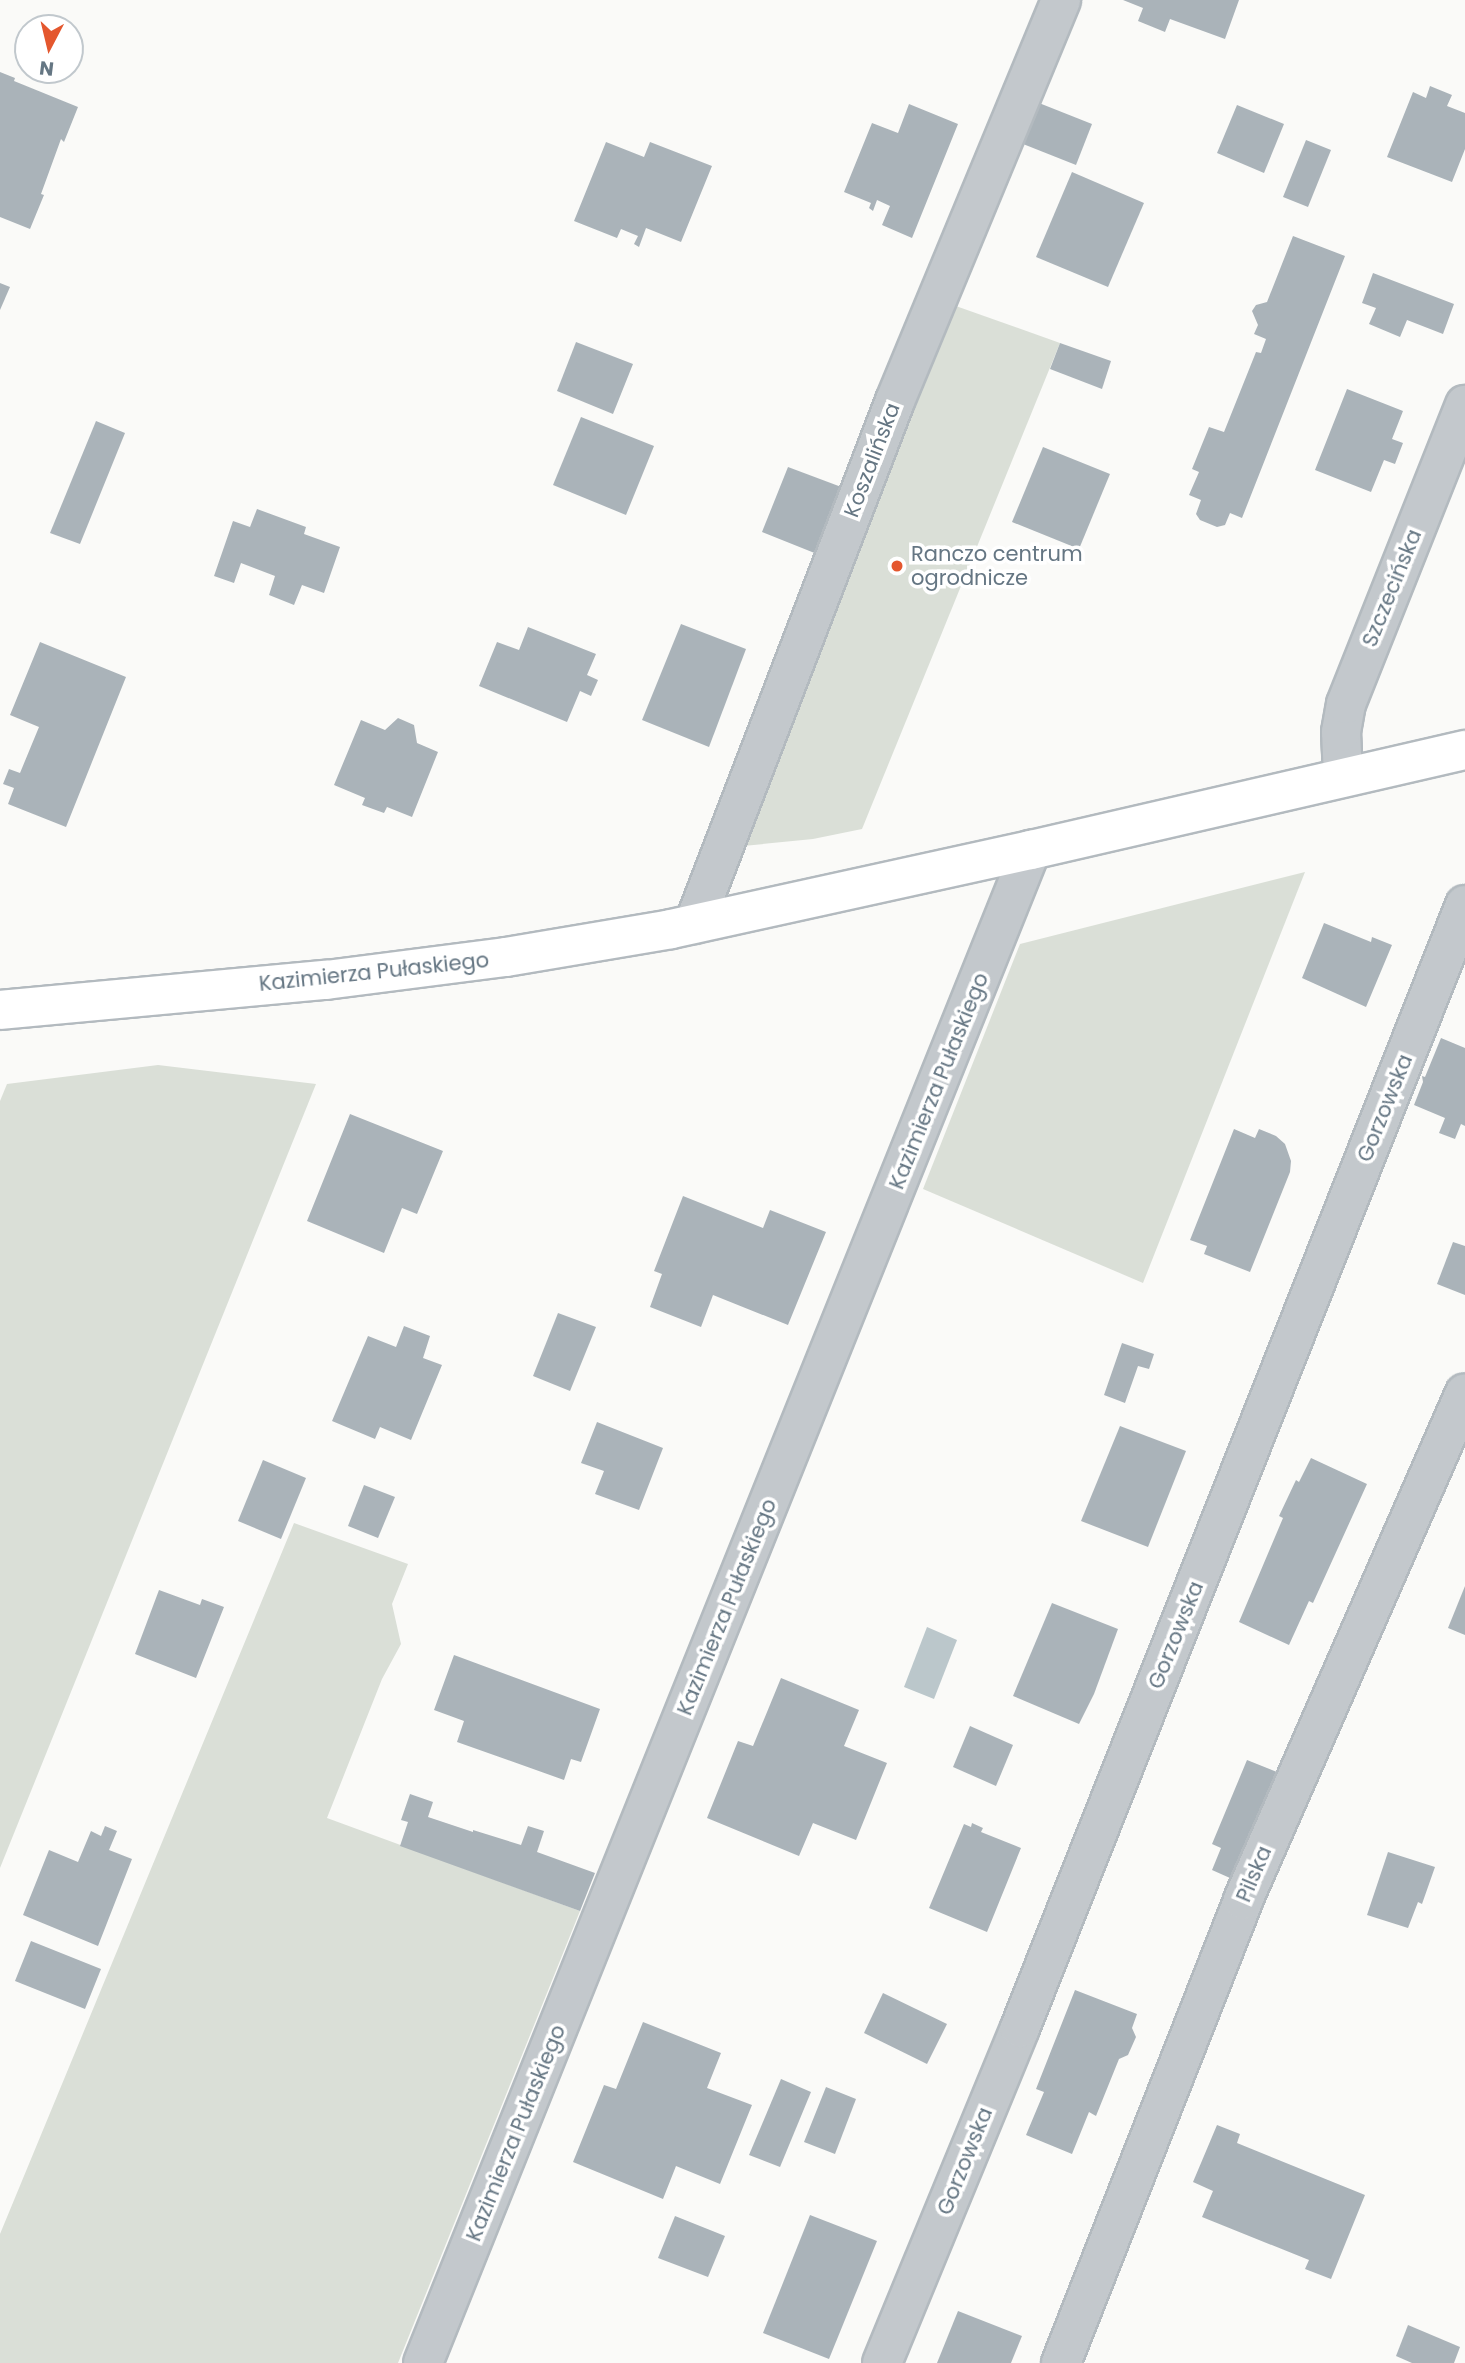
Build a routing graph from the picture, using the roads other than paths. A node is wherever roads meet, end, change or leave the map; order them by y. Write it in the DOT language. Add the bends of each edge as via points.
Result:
graph roads {
  1 [pos="1061,0"];
  2 [pos="1465,405"];
  3 [pos="1465,750"];
  4 [pos="1343,777"];
  5 [pos="1031,850"];
  6 [pos="1465,905"];
  7 [pos="694,924"];
  8 [pos="0,1010"];
  9 [pos="1465,1393"];
  10 [pos="423,2363"];
  11 [pos="881,2363"];
  12 [pos="1060,2363"];
  1 -- 7 [label="street, Koszalińska" via="895,401"];
  2 -- 4 [label="street, Szczecińska" via="1346,704 1341,732"];
  3 -- 4 [label="main road, Kazimierza Pułaskiego"];
  4 -- 5 [label="main road, Kazimierza Pułaskiego"];
  5 -- 7 [label="main road, Kazimierza Pułaskiego"];
  5 -- 10 [label="street, Kazimierza Pułaskiego"];
  6 -- 11 [label="street, Gorzowska" via="1020,2028"];
  7 -- 8 [label="main road, Kazimierza Pułaskiego" via="506,957 326,980"];
  9 -- 12 [label="street, Pilska" via="1243,1900"];
}
